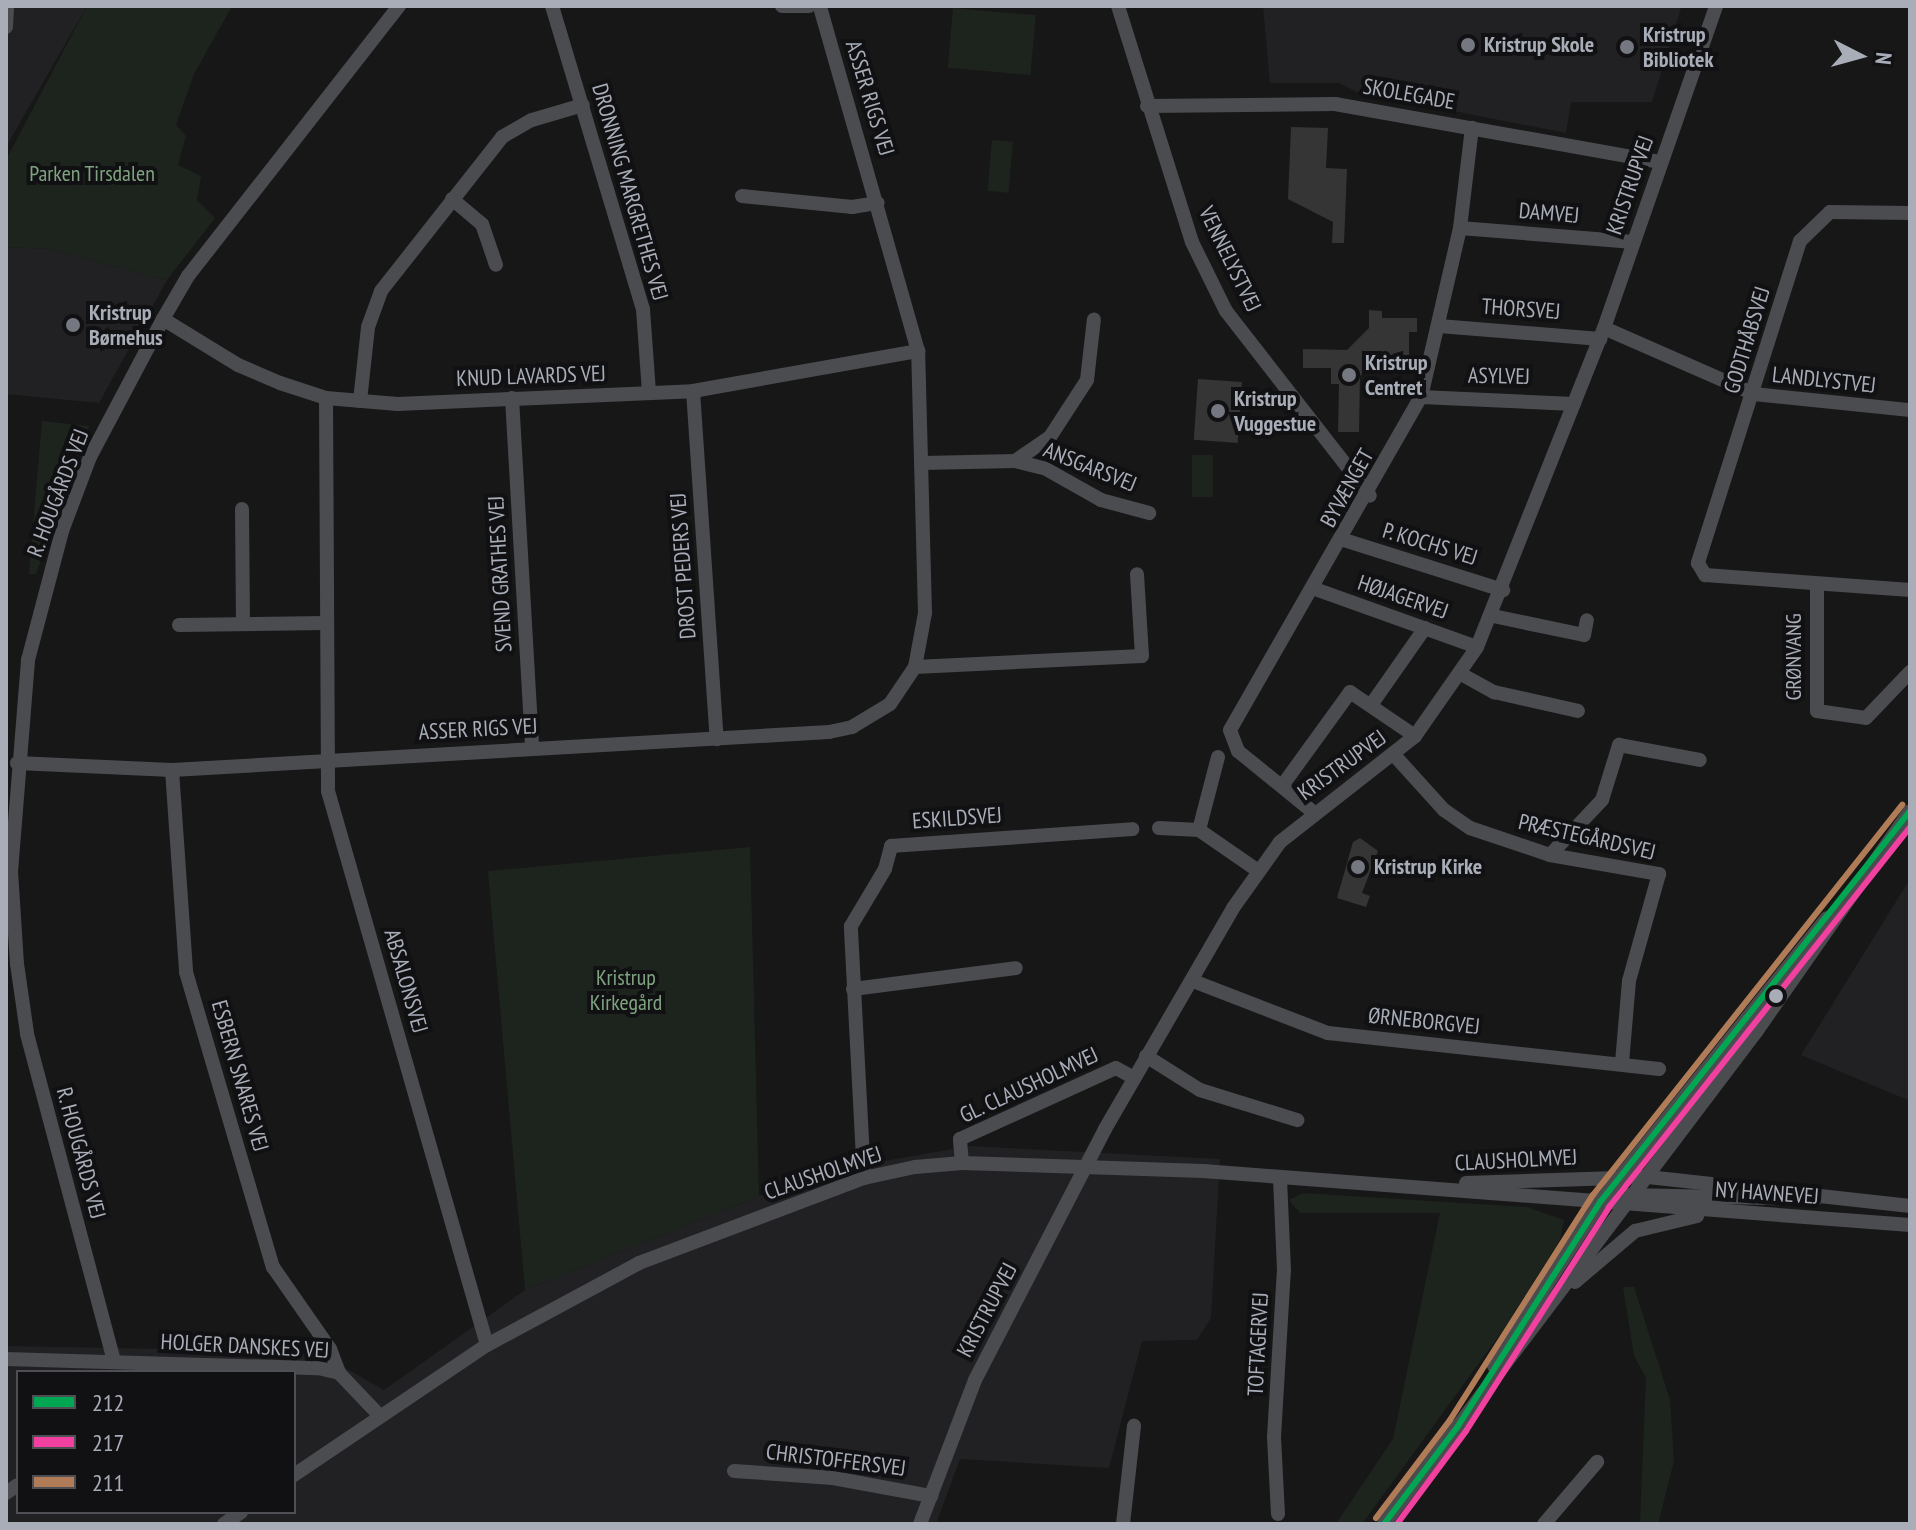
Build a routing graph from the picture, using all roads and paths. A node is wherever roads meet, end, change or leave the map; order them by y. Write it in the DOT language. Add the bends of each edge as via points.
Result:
graph roads {
  1 [pos="7,6"];
  2 [pos="399,6"];
  3 [pos="552,6"];
  4 [pos="782,6"];
  5 [pos="809,6"];
  6 [pos="820,6"];
  7 [pos="1118,6"];
  8 [pos="1716,6"];
  9 [pos="6,27"];
  10 [pos="583,105"];
  11 [pos="1147,106"];
  12 [pos="1472,128"];
  13 [pos="1661,162"];
  14 [pos="742,196"];
  15 [pos="452,199"];
  16 [pos="878,203"];
  17 [pos="1910,213"];
  18 [pos="1460,228"];
  19 [pos="1633,242"];
  20 [pos="496,265"];
  21 [pos="163,319"];
  22 [pos="1094,319"];
  23 [pos="1439,326"];
  24 [pos="1602,333"];
  25 [pos="918,351"];
  26 [pos="693,391"];
  27 [pos="649,393"];
  28 [pos="1754,394"];
  29 [pos="1421,397"];
  30 [pos="326,398"];
  31 [pos="512,398"];
  32 [pos="360,401"];
  33 [pos="1574,404"];
  34 [pos="1910,410"];
  35 [pos="1015,461"];
  36 [pos="922,463"];
  37 [pos="1370,496"];
  38 [pos="242,509"];
  39 [pos="1149,513"];
  40 [pos="1344,540"];
  41 [pos="1699,569"];
  42 [pos="1137,574"];
  43 [pos="1817,584"];
  44 [pos="1315,589"];
  45 [pos="1503,590"];
  46 [pos="1910,590"];
  47 [pos="1493,616"];
  48 [pos="1587,620"];
  49 [pos="325,623"];
  50 [pos="243,624"];
  51 [pos="179,625"];
  52 [pos="1425,628"];
  53 [pos="1477,647"];
  54 [pos="915,667"];
  55 [pos="1910,672"];
  56 [pos="1461,674"];
  57 [pos="1371,705"];
  58 [pos="1578,711"];
  59 [pos="1415,736"];
  60 [pos="717,739"];
  61 [pos="532,747"];
  62 [pos="1395,756"];
  63 [pos="1218,757"];
  64 [pos="326,760"];
  65 [pos="1700,760"];
  66 [pos="17,763"];
  67 [pos="172,770"];
  68 [pos="1282,786"];
  69 [pos="1910,811"];
  70 [pos="1313,812"];
  71 [pos="1159,828"];
  72 [pos="1132,829"];
  73 [pos="1199,830"];
  74 [pos="1550,855"];
  75 [pos="1257,870"];
  76 [pos="1846,897"];
  77 [pos="1016,968"];
  78 [pos="1193,981"];
  79 [pos="853,989"];
  80 [pos="1146,1056"];
  81 [pos="1622,1062"];
  82 [pos="1659,1069"];
  83 [pos="1134,1078"];
  84 [pos="1297,1120"];
  85 [pos="962,1163"];
  86 [pos="1088,1168"];
  87 [pos="1280,1177"];
  88 [pos="1648,1177"];
  89 [pos="864,1178"];
  90 [pos="1618,1179"];
  91 [pos="1433,1186"];
  92 [pos="1836,1196"];
  93 [pos="1627,1198"];
  94 [pos="1601,1201"];
  95 [pos="1910,1206"];
  96 [pos="1720,1213"];
  97 [pos="1910,1225"];
  98 [pos="1522,1342"];
  99 [pos="487,1345"];
  100 [pos="6,1359"];
  101 [pos="114,1361"];
  102 [pos="89,1366"];
  103 [pos="283,1370"];
  104 [pos="296,1371"];
  105 [pos="339,1373"];
  106 [pos="380,1416"];
  107 [pos="1134,1426"];
  108 [pos="1458,1426"];
  109 [pos="1597,1462"];
  110 [pos="734,1471"];
  111 [pos="296,1474"];
  112 [pos="931,1496"];
  113 [pos="1278,1514"];
  114 [pos="920,1524"];
  115 [pos="1123,1524"];
  116 [pos="1384,1524"];
  117 [pos="1544,1524"];
  1 -- 9 [label="street"];
  2 -- 21 [label="street, R. HOUGÅRDS VEJ" via="188,276"];
  3 -- 10 [label="street, DRONNING MARGRETHES VEJ"];
  4 -- 5 [label="street"];
  6 -- 16 [label="street, ASSER RIGS VEJ"];
  7 -- 11 [label="street, VENNELYSTVEJ"];
  8 -- 13 [label="street, KRISTRUPVEJ"];
  10 -- 15 [label="street" via="502,137"];
  10 -- 27 [label="street, DRONNING MARGRETHES VEJ" via="643,309"];
  11 -- 12 [label="street, SKOLEGADE" via="1335,104"];
  11 -- 37 [label="street, VENNELYSTVEJ" via="1192,242 1226,311"];
  12 -- 13 [label="street, SKOLEGADE"];
  12 -- 18 [label="street, BYVÆNGET"];
  13 -- 19 [label="street, KRISTRUPVEJ"];
  14 -- 16 [label="street" via="852,207"];
  15 -- 20 [label="street" via="482,224"];
  15 -- 32 [label="street" via="381,291 368,327"];
  16 -- 25 [label="street, ASSER RIGS VEJ"];
  17 -- 28 [label="street, GODTHÅBSVEJ" via="1854,207 1830,212 1811,225 1800,241"];
  18 -- 19 [label="street, DAMVEJ"];
  18 -- 23 [label="street, BYVÆNGET"];
  19 -- 24 [label="street, KRISTRUPVEJ"];
  21 -- 30 [label="street, KNUD LAVARDS VEJ" via="238,365"];
  21 -- 66 [label="street, R. HOUGÅRDS VEJ" via="90,457 62,531 28,660"];
  22 -- 35 [label="street, ANSGARSVEJ" via="1087,380 1050,437"];
  23 -- 24 [label="street, THORSVEJ"];
  23 -- 29 [label="street, BYVÆNGET"];
  24 -- 28 [label="street, LANDLYSTVEJ"];
  24 -- 33 [label="street, KRISTRUPVEJ"];
  25 -- 26 [label="street, KNUD LAVARDS VEJ"];
  25 -- 36 [label="street, ASSER RIGS VEJ"];
  26 -- 27 [label="street, KNUD LAVARDS VEJ"];
  26 -- 60 [label="street, DROST PEDERS VEJ"];
  27 -- 31 [label="street, KNUD LAVARDS VEJ"];
  28 -- 34 [label="street, LANDLYSTVEJ"];
  28 -- 41 [label="street, GODTHÅBSVEJ"];
  29 -- 33 [label="street, ASYLVEJ"];
  29 -- 37 [label="street, BYVÆNGET"];
  30 -- 32 [label="street, KNUD LAVARDS VEJ"];
  30 -- 49 [label="street, ABSALONSVEJ"];
  31 -- 32 [label="street, KNUD LAVARDS VEJ"];
  31 -- 61 [label="street, SVEND GRATHES VEJ"];
  33 -- 45 [label="street, KRISTRUPVEJ"];
  35 -- 36 [label="street, ANSGARSVEJ"];
  35 -- 39 [label="street, ANSGARSVEJ" via="1046,469 1101,500"];
  36 -- 54 [label="street, ASSER RIGS VEJ" via="925,613"];
  37 -- 40 [label="street, BYVÆNGET"];
  38 -- 50 [label="street"];
  40 -- 44 [label="street, BYVÆNGET"];
  40 -- 45 [label="street, P. KOCHS VEJ"];
  41 -- 43 [label="street, GRØNVANG" via="1705,575"];
  42 -- 54 [label="street" via="1142,656"];
  43 -- 46 [label="street, GRØNVANG"];
  43 -- 55 [label="street, GRØNVANG" via="1817,711 1866,718"];
  44 -- 52 [label="street, HØJAGERVEJ"];
  44 -- 68 [label="street, BYVÆNGET" via="1230,730 1238,751"];
  45 -- 47 [label="street, KRISTRUPVEJ"];
  47 -- 48 [label="street" via="1584,635"];
  47 -- 53 [label="street, KRISTRUPVEJ"];
  49 -- 50 [label="street"];
  49 -- 64 [label="street, ABSALONSVEJ"];
  50 -- 51 [label="street"];
  52 -- 53 [label="street, HØJAGERVEJ"];
  52 -- 57 [label="street"];
  53 -- 56 [label="street, KRISTRUPVEJ"];
  54 -- 60 [label="street, ASSER RIGS VEJ" via="890,704 852,727"];
  56 -- 58 [label="street" via="1494,692"];
  56 -- 59 [label="street, KRISTRUPVEJ"];
  57 -- 59 [label="street"];
  57 -- 68 [label="street" via="1350,692"];
  59 -- 62 [label="street, KRISTRUPVEJ"];
  60 -- 61 [label="street, ASSER RIGS VEJ"];
  61 -- 64 [label="street, ASSER RIGS VEJ"];
  62 -- 70 [label="street, KRISTRUPVEJ"];
  62 -- 74 [label="street, PRÆSTEGÅRDSVEJ" via="1444,810 1470,828"];
  63 -- 73 [label="street"];
  64 -- 67 [label="street, ASSER RIGS VEJ"];
  64 -- 99 [label="street, ABSALONSVEJ" via="328,791"];
  65 -- 74 [label="street" via="1619,745 1602,800"];
  66 -- 67 [label="street, ASSER RIGS VEJ"];
  66 -- 101 [label="street, R. HOUGÅRDS VEJ" via="11,872 27,1033"];
  67 -- 105 [label="street, ESBERN SNARES VEJ" via="186,972 273,1267 330,1349"];
  68 -- 70 [label="street, BYVÆNGET"];
  69 -- 76 [label="street"];
  70 -- 75 [label="street, KRISTRUPVEJ"];
  71 -- 73 [label="street"];
  72 -- 79 [label="street, ESKILDSVEJ" via="891,846 885,869 851,926"];
  73 -- 75 [label="street"];
  74 -- 81 [label="street, PRÆSTEGÅRDSVEJ" via="1659,874 1629,981"];
  75 -- 78 [label="street, KRISTRUPVEJ"];
  76 -- 88 [label="street" via="1809,960"];
  76 -- 90 [label="street" via="1793,954"];
  77 -- 79 [label="street"];
  78 -- 80 [label="street, KRISTRUPVEJ"];
  78 -- 81 [label="street, ØRNEBORGVEJ" via="1328,1033"];
  79 -- 89 [label="street, ESKILDSVEJ"];
  80 -- 83 [label="street, KRISTRUPVEJ"];
  80 -- 84 [label="street" via="1200,1090"];
  81 -- 82 [label="street, ØRNEBORGVEJ"];
  83 -- 85 [label="street, GL. CLAUSHOLMVEJ" via="1116,1068 960,1139"];
  83 -- 86 [label="street, KRISTRUPVEJ"];
  85 -- 86 [label="street, CLAUSHOLMVEJ"];
  85 -- 89 [label="street, CLAUSHOLMVEJ"];
  86 -- 87 [label="street, CLAUSHOLMVEJ"];
  86 -- 112 [label="street, KRISTRUPVEJ" via="975,1380"];
  87 -- 91 [label="street, CLAUSHOLMVEJ"];
  87 -- 113 [label="street, TOFTAGERVEJ" via="1284,1270 1274,1437"];
  88 -- 90 [label="street, CLAUSHOLMVEJ"];
  88 -- 92 [label="street, NY HAVNEVEJ"];
  88 -- 93 [label="street"];
  89 -- 99 [label="street, CLAUSHOLMVEJ" via="639,1263"];
  90 -- 91 [label="street, CLAUSHOLMVEJ" via="1520,1178"];
  90 -- 94 [label="street"];
  91 -- 94 [label="street, CLAUSHOLMVEJ"];
  92 -- 93 [label="street" via="1795,1202"];
  92 -- 95 [label="street, NY HAVNEVEJ"];
  93 -- 94 [label="street, CLAUSHOLMVEJ"];
  93 -- 96 [label="street, NY HAVNEVEJ"];
  93 -- 98 [label="street"];
  94 -- 108 [label="street"];
  96 -- 97 [label="street, NY HAVNEVEJ"];
  96 -- 98 [label="street" via="1665,1222 1614,1243"];
  98 -- 108 [label="street"];
  99 -- 106 [label="street, CLAUSHOLMVEJ"];
  100 -- 102 [label="street, HOLGER DANSKES VEJ"];
  101 -- 102 [label="street, HOLGER DANSKES VEJ"];
  101 -- 103 [label="street, HOLGER DANSKES VEJ"];
  104 -- 105 [label="street, HOLGER DANSKES VEJ"];
  105 -- 106 [label="street, HOLGER DANSKES VEJ"];
  106 -- 111 [label="street, CLAUSHOLMVEJ"];
  107 -- 115 [label="street"];
  108 -- 116 [label="street"];
  109 -- 117 [label="street"];
  110 -- 112 [label="street, CHRISTOFFERSVEJ" via="833,1478"];
  112 -- 114 [label="street, KRISTRUPVEJ"];
}
